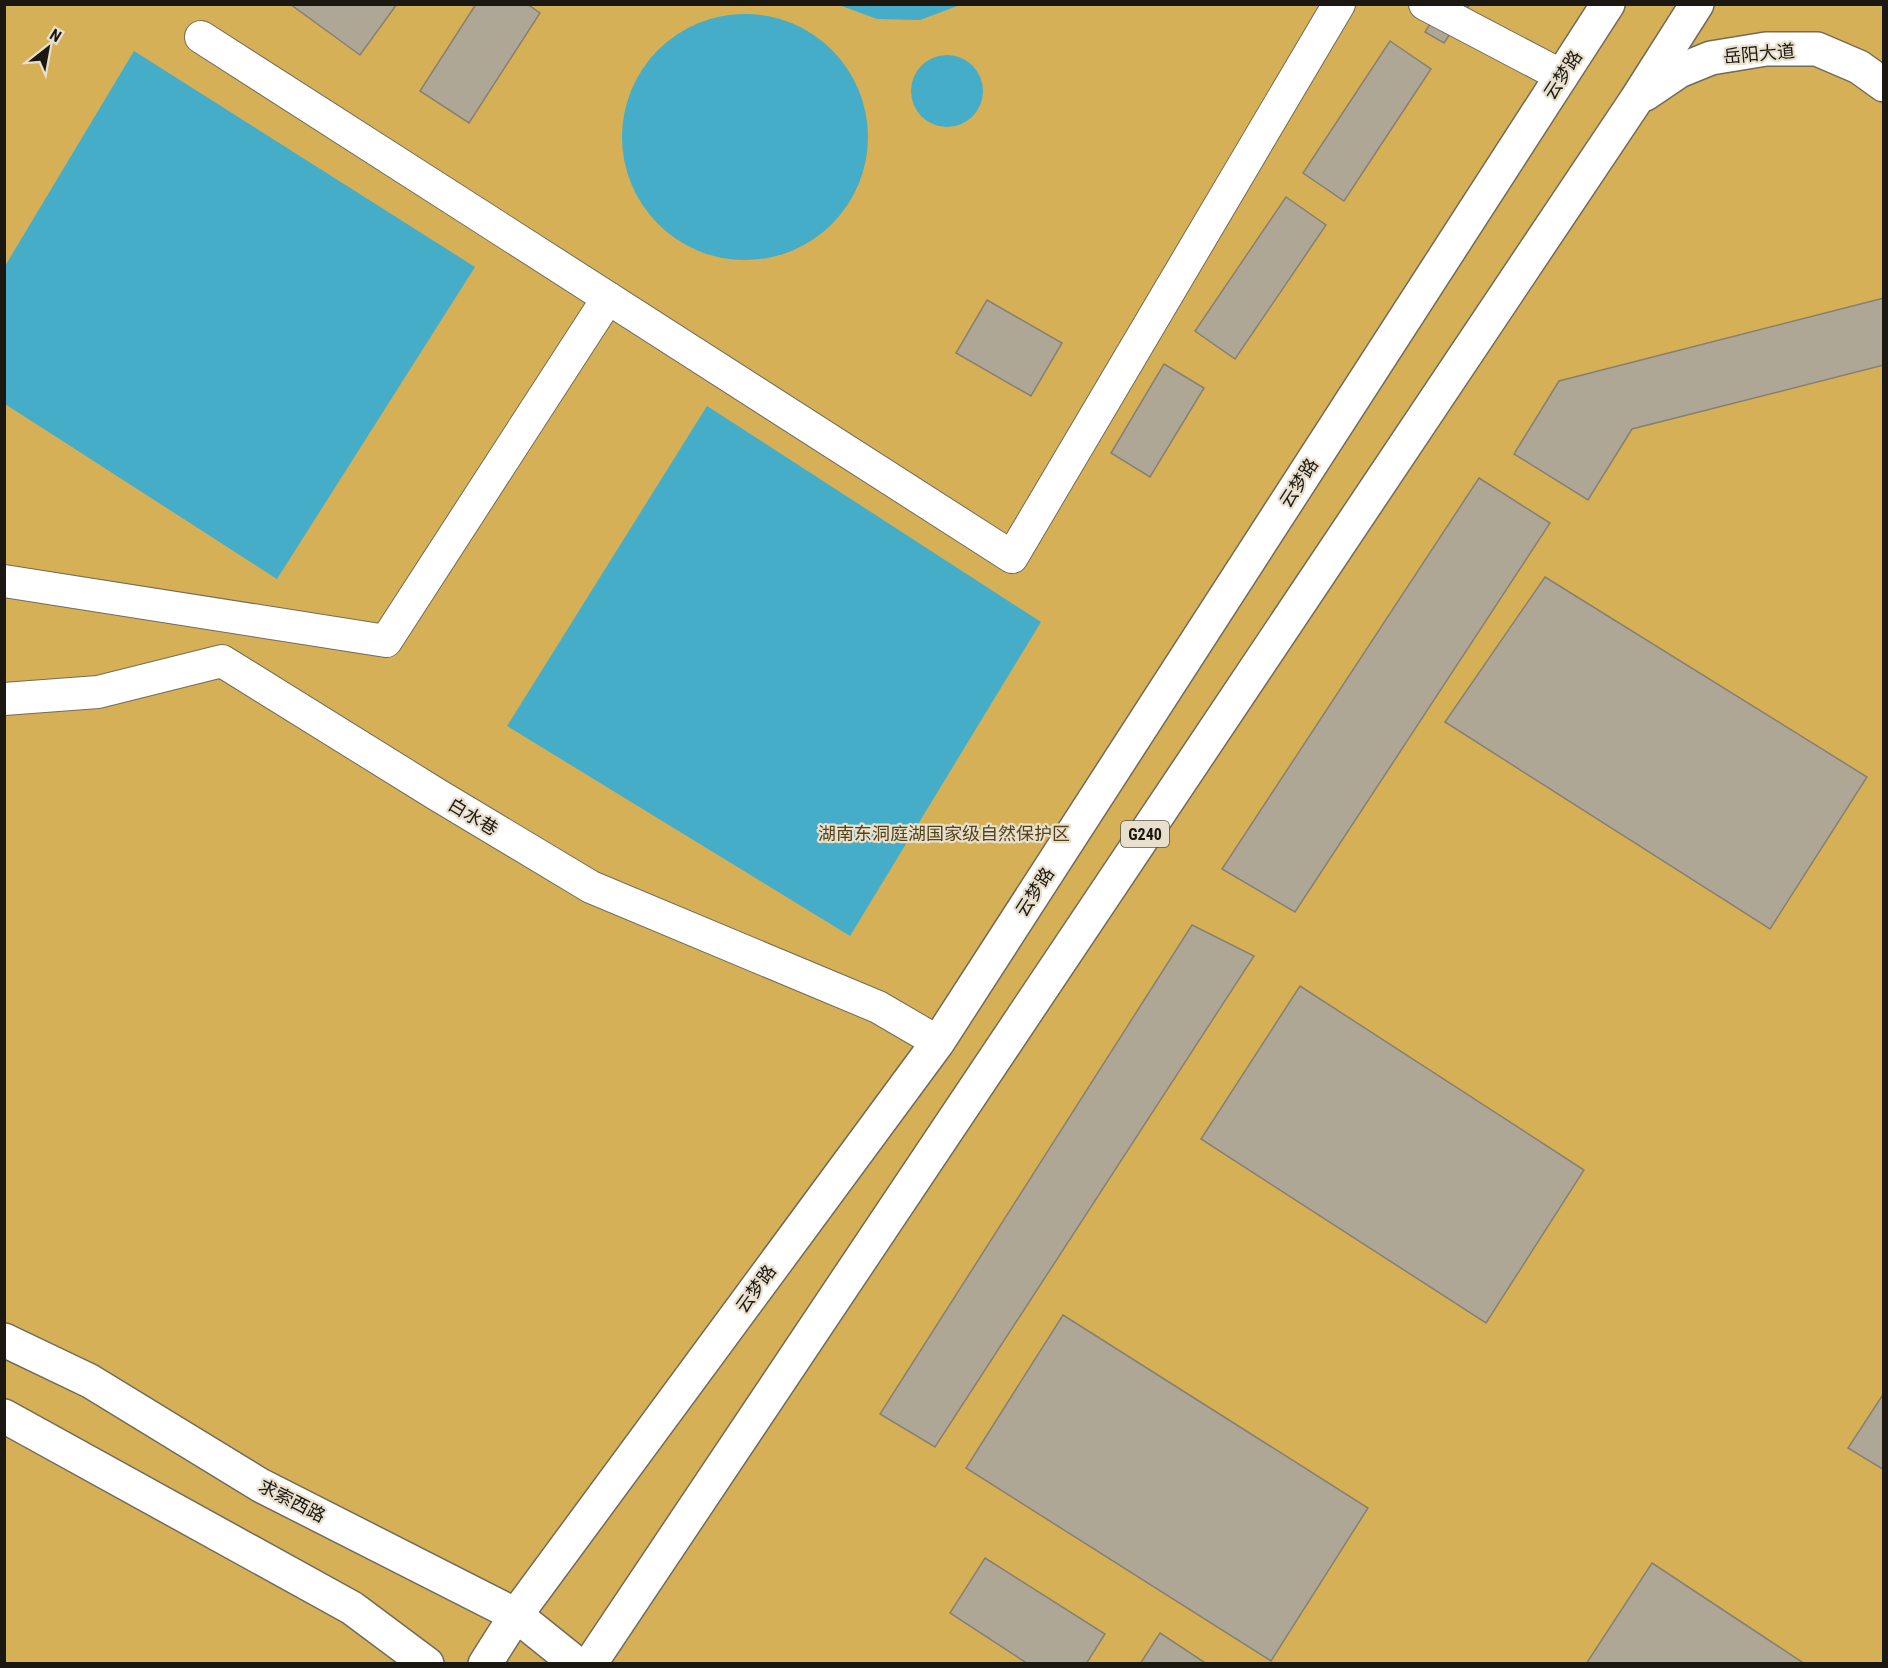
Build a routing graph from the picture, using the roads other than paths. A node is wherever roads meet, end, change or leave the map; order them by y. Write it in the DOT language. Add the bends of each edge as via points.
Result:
graph roads {
  1 [pos="1339,4"];
  2 [pos="1425,4"];
  3 [pos="1608,4"];
  4 [pos="1697,4"];
  5 [pos="201,37"];
  6 [pos="1562,76"];
  7 [pos="1884,85"];
  8 [pos="1636,100"];
  9 [pos="608,298"];
  10 [pos="4,581"];
  11 [pos="4,699"];
  12 [pos="938,1042"];
  13 [pos="4,1340"];
  14 [pos="4,1416"];
  15 [pos="516,1615"];
  16 [pos="427,1664"];
  17 [pos="485,1664"];
  18 [pos="577,1664"];
  19 [pos="590,1664"];
  1 -- 9 [label="street" via="1012,557"];
  2 -- 6 [label="street"];
  3 -- 6 [label="main road, 云梦路"];
  4 -- 8 [label="main road, G240"];
  5 -- 9 [label="street"];
  6 -- 12 [label="main road, 云梦路"];
  7 -- 8 [label="main road, 岳阳大道" via="1859,67 1817,49 1766,50 1711,58 1679,71"];
  8 -- 19 [label="main road, G240"];
  9 -- 10 [label="street" via="386,641"];
  11 -- 12 [label="street, 白水巷" via="98,692 222,661 591,887 878,1007"];
  12 -- 15 [label="main road, 云梦路"];
  13 -- 15 [label="main road, 求索西路" via="90,1381 260,1485"];
  14 -- 16 [label="main road" via="352,1608"];
  15 -- 17 [label="main road, 云梦路"];
  15 -- 18 [label="main road, 求索西路"];
}
